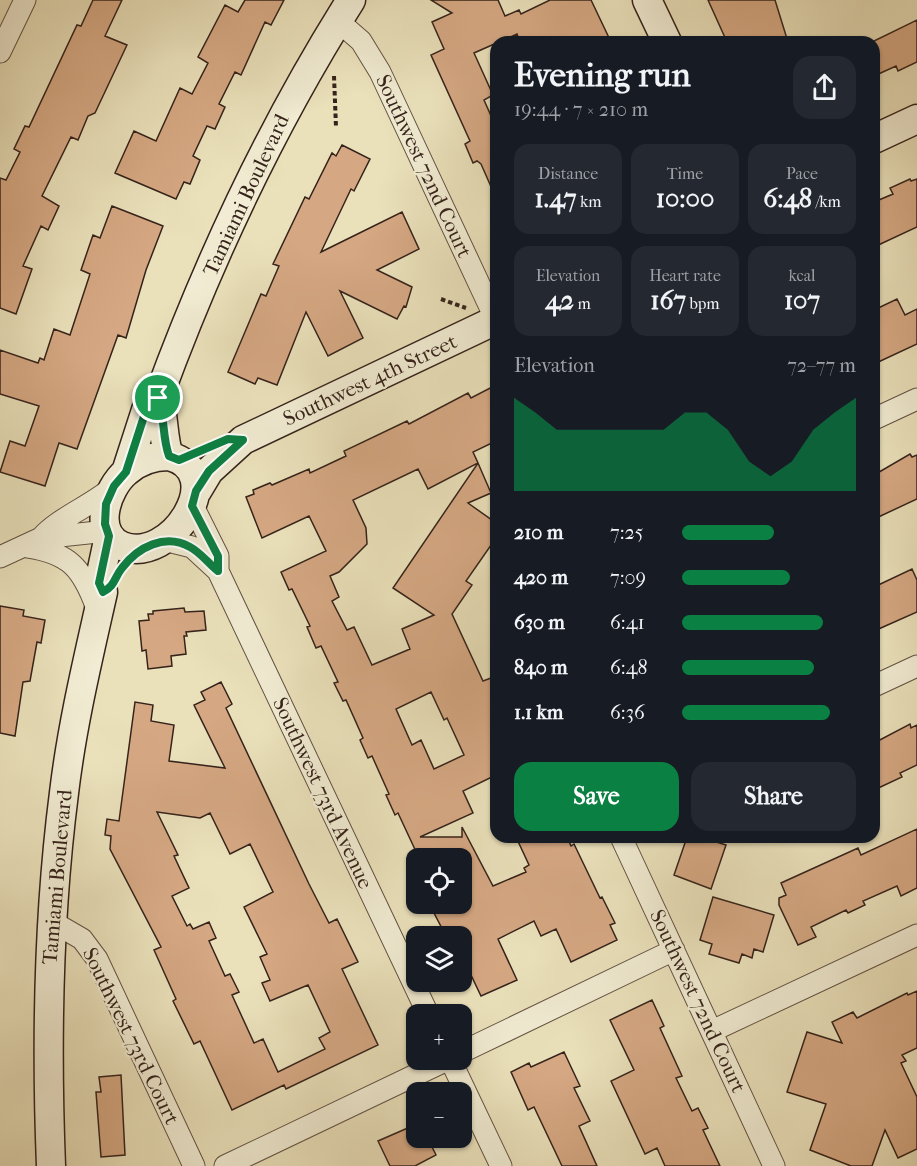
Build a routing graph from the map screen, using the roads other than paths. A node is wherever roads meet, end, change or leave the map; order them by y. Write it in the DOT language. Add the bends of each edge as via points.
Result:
graph roads {
  1 [pos="25,0"];
  2 [pos="647,0"];
  3 [pos="344,10"];
  4 [pos="664,36"];
  5 [pos="0,52"];
  6 [pos="917,119"];
  7 [pos="880,136"];
  8 [pos="490,307"];
  9 [pos="490,323"];
  10 [pos="158,398"];
  11 [pos="917,399"];
  12 [pos="880,416"];
  13 [pos="243,440"];
  14 [pos="174,458"];
  15 [pos="120,479"];
  16 [pos="194,499"];
  17 [pos="108,534"];
  18 [pos="33,542"];
  19 [pos="152,544"];
  20 [pos="0,557"];
  21 [pos="218,571"];
  22 [pos="100,603"];
  23 [pos="917,666"];
  24 [pos="880,683"];
  25 [pos="624,843"];
  26 [pos="51,921"];
  27 [pos="917,935"];
  28 [pos="674,950"];
  29 [pos="423,1004"];
  30 [pos="712,1031"];
  31 [pos="472,1047"];
  32 [pos="426,1070"];
  33 [pos="454,1070"];
  34 [pos="51,1166"];
  35 [pos="194,1166"];
  36 [pos="225,1166"];
  37 [pos="501,1166"];
  38 [pos="774,1166"];
  1 -- 5 [label="street"];
  2 -- 4 [label="street"];
  3 -- 8 [label="street, Southwest 72nd Court" via="380,72"];
  3 -- 10 [label="street, Tamiami Boulevard" via="250,179"];
  6 -- 7 [label="street"];
  9 -- 13 [label="street, Southwest 4th Street"];
  10 -- 14 [label="street, Tamiami Boulevard" via="163,412 162,435"];
  10 -- 15 [label="street, Tamiami Boulevard" via="147,407"];
  11 -- 12 [label="street"];
  13 -- 14 [label="street, Southwest 4th Street" via="228,439"];
  13 -- 16 [label="street, Southwest 4th Street" via="209,471"];
  14 -- 15 [label="street" via="148,459"];
  14 -- 16 [label="street" via="193,477"];
  15 -- 17 [label="street" via="106,504"];
  15 -- 18 [label="street" via="95,502 51,526"];
  16 -- 19 [label="street"];
  16 -- 21 [label="street, Southwest 73rd Avenue" via="218,556"];
  17 -- 18 [label="street"];
  17 -- 19 [label="street" via="120,545"];
  17 -- 22 [label="street, Tamiami Boulevard" via="99,583"];
  18 -- 20 [label="street"];
  18 -- 22 [label="street" via="75,566"];
  19 -- 21 [label="street, Southwest 73rd Avenue" via="192,547"];
  19 -- 22 [label="street, Tamiami Boulevard" via="119,572 113,588"];
  21 -- 29 [label="street, Southwest 73rd Avenue"];
  22 -- 26 [label="street, Tamiami Boulevard" via="64,791"];
  23 -- 24 [label="street"];
  25 -- 28 [label="street, Southwest 72nd Court"];
  26 -- 34 [label="street, Tamiami Boulevard"];
  26 -- 35 [label="street, Southwest 73rd Court" via="82,939 97,959"];
  27 -- 30 [label="street"];
  28 -- 30 [label="street, Southwest 72nd Court"];
  28 -- 31 [label="street"];
  30 -- 38 [label="street, Southwest 72nd Court"];
  32 -- 36 [label="street"];
  33 -- 37 [label="street"];
}
